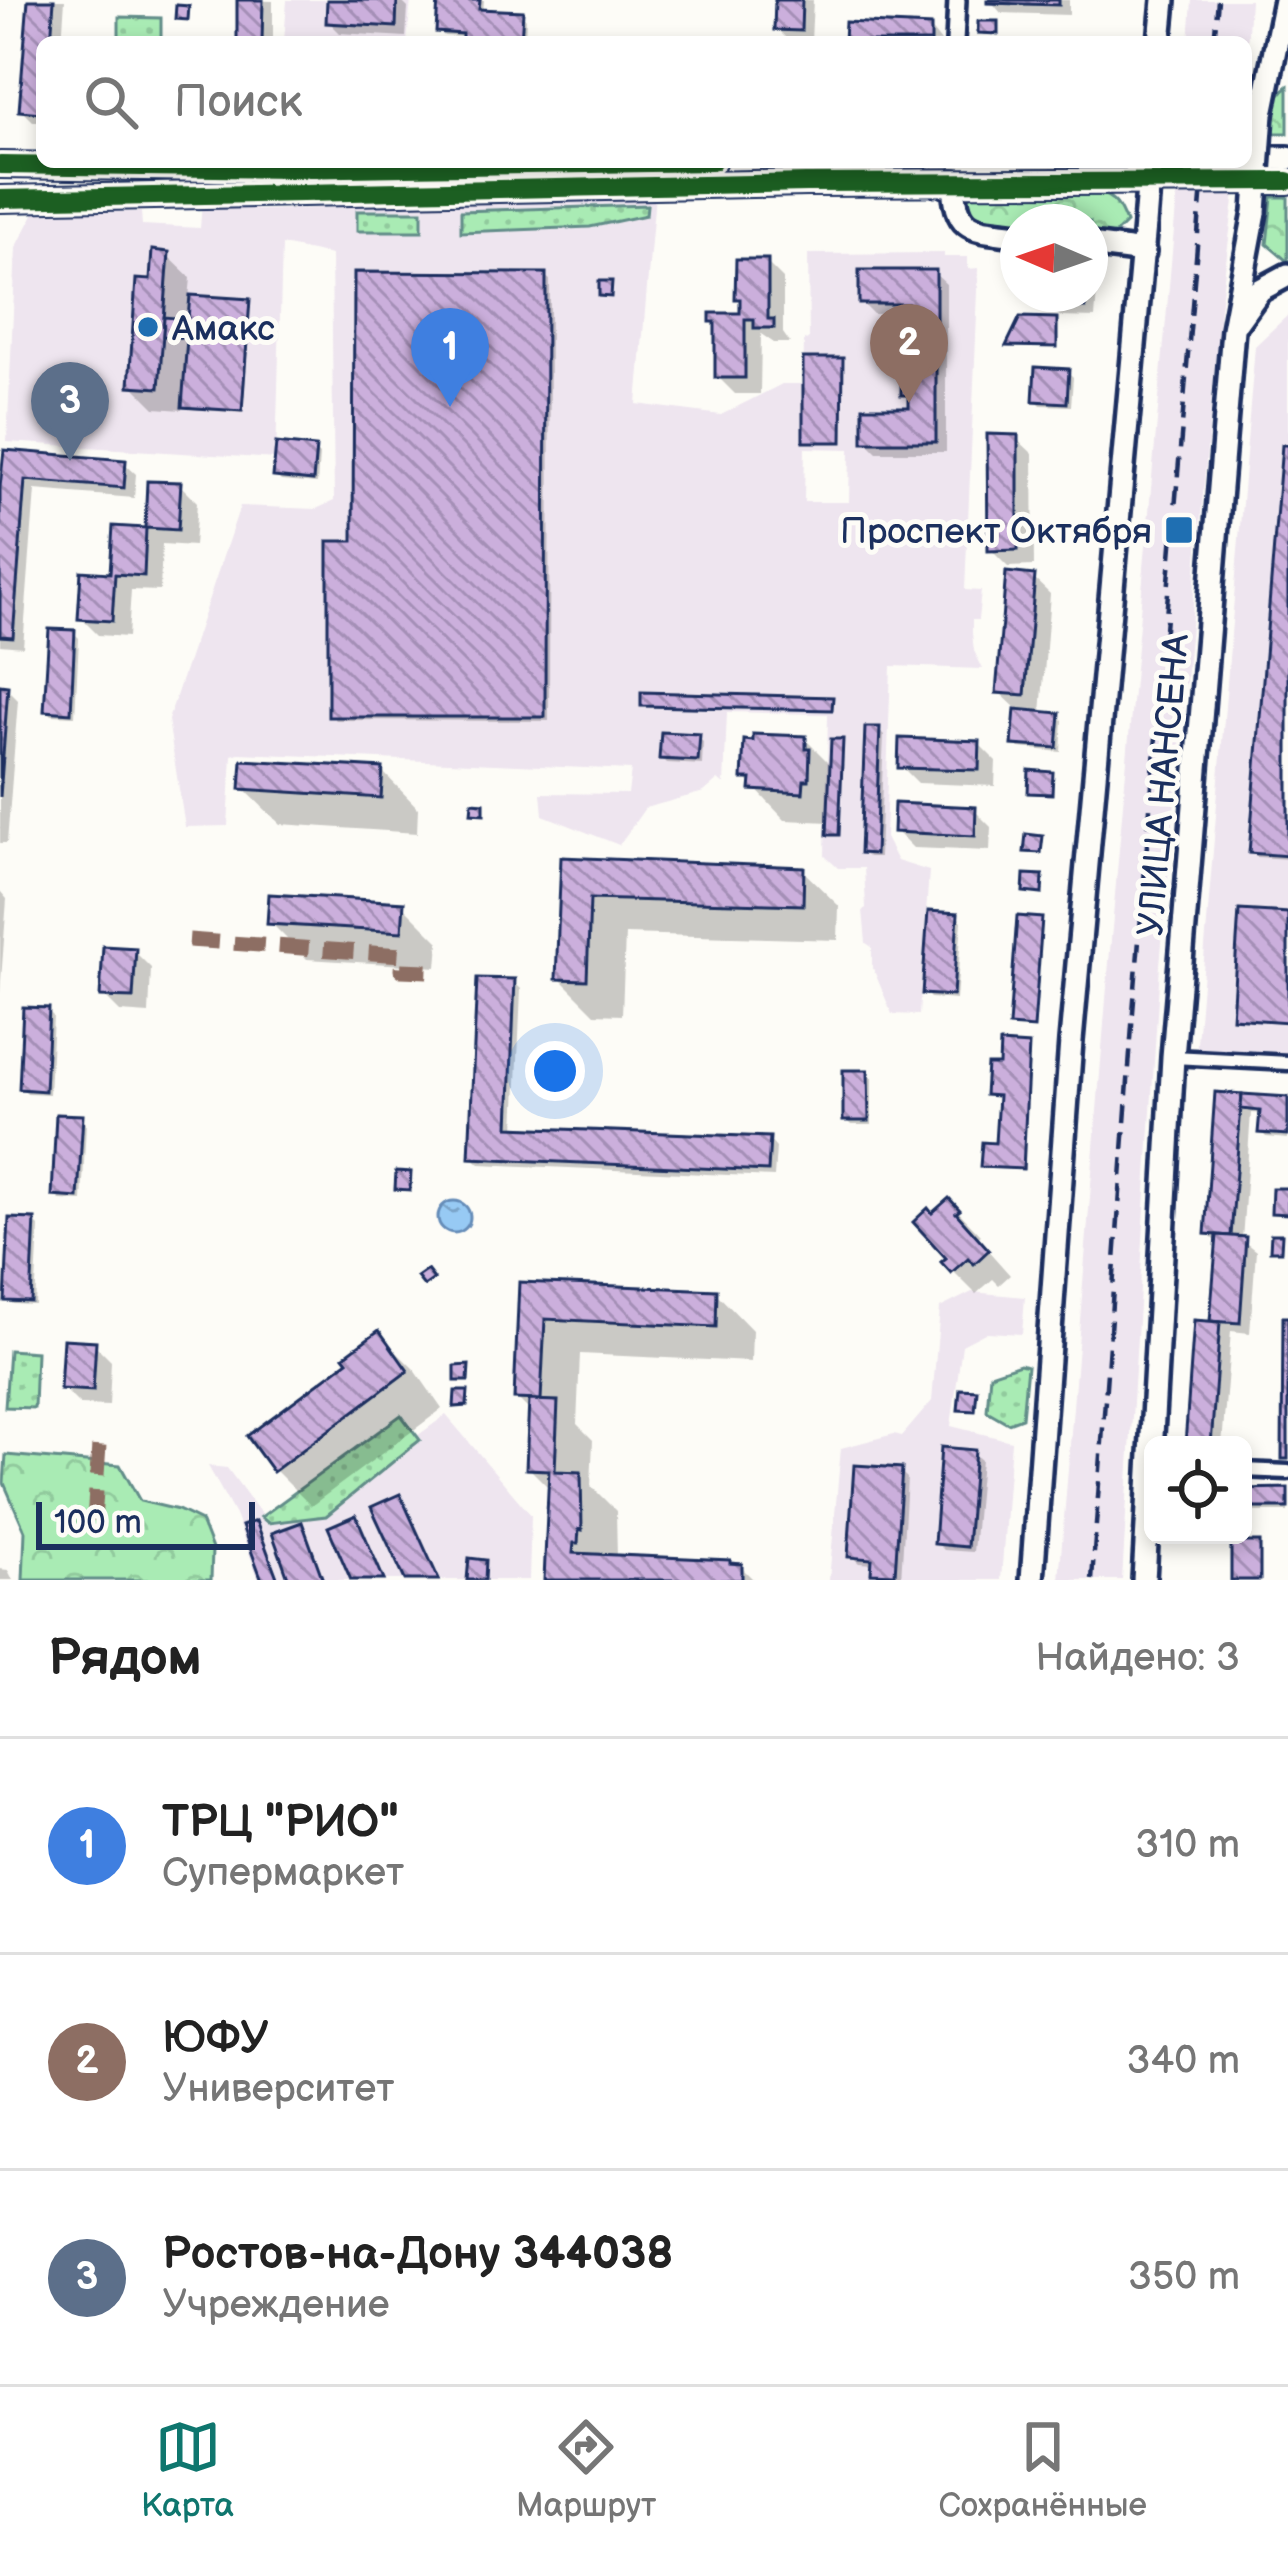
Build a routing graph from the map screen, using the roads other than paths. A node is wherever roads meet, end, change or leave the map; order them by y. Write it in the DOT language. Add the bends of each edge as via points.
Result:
graph roads {
  1 [pos="957,0"];
  2 [pos="1164,0"];
  3 [pos="1286,0"];
  4 [pos="955,36"];
  5 [pos="1161,36"];
  6 [pos="1278,71"];
  7 [pos="1252,158"];
  8 [pos="1288,158"];
  9 [pos="0,165"];
  10 [pos="36,166"];
  11 [pos="216,168"];
  12 [pos="349,168"];
  13 [pos="1150,168"];
  14 [pos="954,182"];
  15 [pos="1288,182"];
  16 [pos="0,199"];
  17 [pos="1000,233"];
  18 [pos="1250,235"];
  19 [pos="1108,247"];
  20 [pos="1144,252"];
  21 [pos="1288,275"];
  22 [pos="1240,276"];
  23 [pos="1233,328"];
  24 [pos="1173,1058"];
  25 [pos="1288,1064"];
  26 [pos="1153,1436"];
  27 [pos="1252,1470"];
  28 [pos="1288,1472"];
  29 [pos="1146,1544"];
  30 [pos="1032,1580"];
  31 [pos="1144,1580"];
  1 -- 4 [label="street"];
  2 -- 5 [label="main road"];
  3 -- 6 [label="main road, УЛИЦА НАНСЕНА"];
  6 -- 18 [label="main road, УЛИЦА НАНСЕНА, bridge" via="1262,114"];
  7 -- 8 [label="main road"];
  9 -- 10 [label="main road"];
  11 -- 12 [label="main road"];
  13 -- 20 [label="main road, УЛИЦА НАНСЕНА, bridge"];
  14 -- 15 [label="main road"];
  14 -- 16 [label="main road"];
  14 -- 17 [label="main road" via="963,221"];
  18 -- 21 [label="main road"];
  18 -- 22 [label="main road, УЛИЦА НАНСЕНА"];
  19 -- 20 [label="main road"];
  20 -- 30 [label="main road, УЛИЦА НАНСЕНА" via="1071,1041"];
  21 -- 22 [label="main road"];
  21 -- 23 [label="main road" via="1259,290"];
  22 -- 23 [label="main road, УЛИЦА НАНСЕНА"];
  23 -- 24 [label="main road, УЛИЦА НАНСЕНА"];
  24 -- 25 [label="street"];
  24 -- 26 [label="main road, УЛИЦА НАНСЕНА"];
  27 -- 28 [label="street"];
  29 -- 31 [label="main road, УЛИЦА НАНСЕНА"];
}
